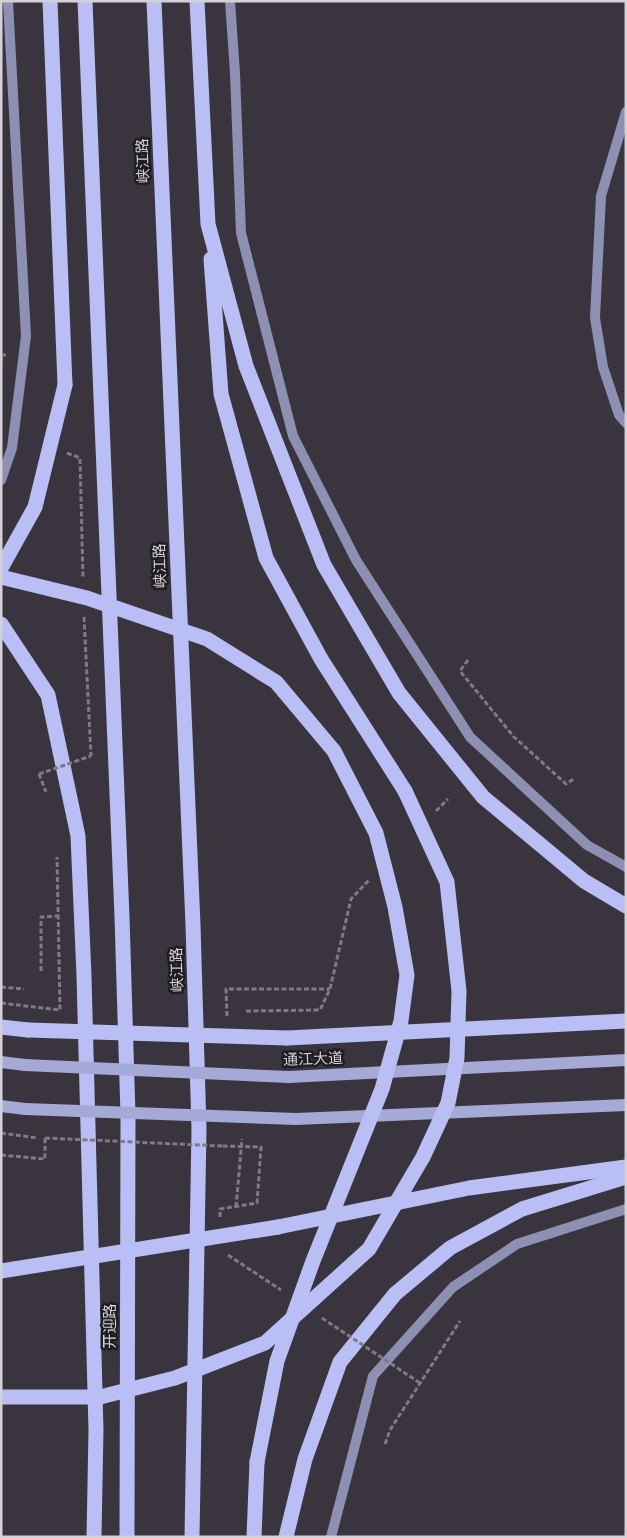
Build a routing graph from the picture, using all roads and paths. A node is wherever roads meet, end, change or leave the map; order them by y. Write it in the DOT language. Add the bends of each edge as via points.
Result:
graph roads {
  1 [pos="8,1"];
  2 [pos="50,1"];
  3 [pos="85,1"];
  4 [pos="154,1"];
  5 [pos="197,1"];
  6 [pos="230,1"];
  7 [pos="626,112"];
  8 [pos="208,224"];
  9 [pos="2,355"];
  10 [pos="1,362"];
  11 [pos="626,423"];
  12 [pos="1,480"];
  13 [pos="1,568"];
  14 [pos="1,577"];
  15 [pos="1,624"];
  16 [pos="468,660"];
  17 [pos="91,756"];
  18 [pos="574,778"];
  19 [pos="49,799"];
  20 [pos="57,856"];
  21 [pos="626,867"];
  22 [pos="626,906"];
  23 [pos="58,916"];
  24 [pos="41,971"];
  25 [pos="1,987"];
  26 [pos="24,988"];
  27 [pos="330,989"];
  28 [pos="1,1003"];
  29 [pos="320,1010"];
  30 [pos="246,1011"];
  31 [pos="227,1016"];
  32 [pos="626,1021"];
  33 [pos="1,1028"];
  34 [pos="626,1060"];
  35 [pos="1,1062"];
  36 [pos="626,1105"];
  37 [pos="1,1106"];
  38 [pos="1,1133"];
  39 [pos="37,1138"];
  40 [pos="242,1139"];
  41 [pos="222,1146"];
  42 [pos="1,1155"];
  43 [pos="626,1167"];
  44 [pos="626,1177"];
  45 [pos="236,1207"];
  46 [pos="626,1209"];
  47 [pos="1,1271"];
  48 [pos="319,1316"];
  49 [pos="455,1335"];
  50 [pos="420,1383"];
  51 [pos="1,1397"];
  52 [pos="385,1444"];
  53 [pos="94,1537"];
  54 [pos="127,1537"];
  55 [pos="192,1537"];
  56 [pos="254,1537"];
  57 [pos="286,1537"];
  58 [pos="331,1537"];
  1 -- 12 [label="main road, bridge" via="26,336 12,448"];
  2 -- 13 [label="highway, bridge" via="65,385 35,508"];
  3 -- 54 [label="highway, 开迎路" via="128,1115"];
  4 -- 55 [label="highway, 峡江路" via="199,1129"];
  5 -- 8 [label="highway"];
  6 -- 21 [label="main road" via="240,233 293,436 356,560 470,737 587,845"];
  7 -- 11 [label="main road" via="601,196 594,318 603,366 619,415"];
  8 -- 22 [label="highway" via="246,366 324,565 400,694 483,797 584,881"];
  8 -- 51 [label="highway, bridge" via="221,394 266,558 321,659 405,790 447,882 459,990 457,1058 448,1103 424,1158 369,1250 264,1343 175,1378 100,1397"];
  9 -- 10 [label="path"];
  14 -- 56 [label="highway, bridge" via="87,598 207,639 276,682 334,751 376,834 395,907 406,975 401,1021 382,1089 313,1262 278,1361 258,1462"];
  15 -- 53 [label="highway" via="48,695 78,836 96,1430"];
  16 -- 18 [label="path" via="460,671 514,737 566,784"];
  17 -- 19 [label="path, bridge" via="39,774"];
  20 -- 23 [label="path"];
  23 -- 24 [label="path" via="41,917"];
  23 -- 28 [label="path" via="60,1010"];
  25 -- 26 [label="path"];
  27 -- 31 [label="path" via="226,989"];
  29 -- 30 [label="path"];
  32 -- 33 [label="highway, bridge" via="287,1038"];
  34 -- 35 [label="main road, 通江大道, bridge" via="289,1076"];
  36 -- 37 [label="main road, bridge" via="296,1119"];
  38 -- 39 [label="path"];
  40 -- 45 [label="path"];
  41 -- 42 [label="path, bridge" via="46,1138 45,1159"];
  43 -- 47 [label="highway, bridge" via="469,1188 278,1227"];
  44 -- 57 [label="highway" via="522,1209 450,1248 396,1294 340,1362 305,1459"];
  46 -- 58 [label="main road" via="516,1244 453,1287 373,1376"];
  48 -- 50 [label="path, bridge"];
  49 -- 50 [label="path" via="460,1321"];
  50 -- 52 [label="path" via="390,1430"];
}
